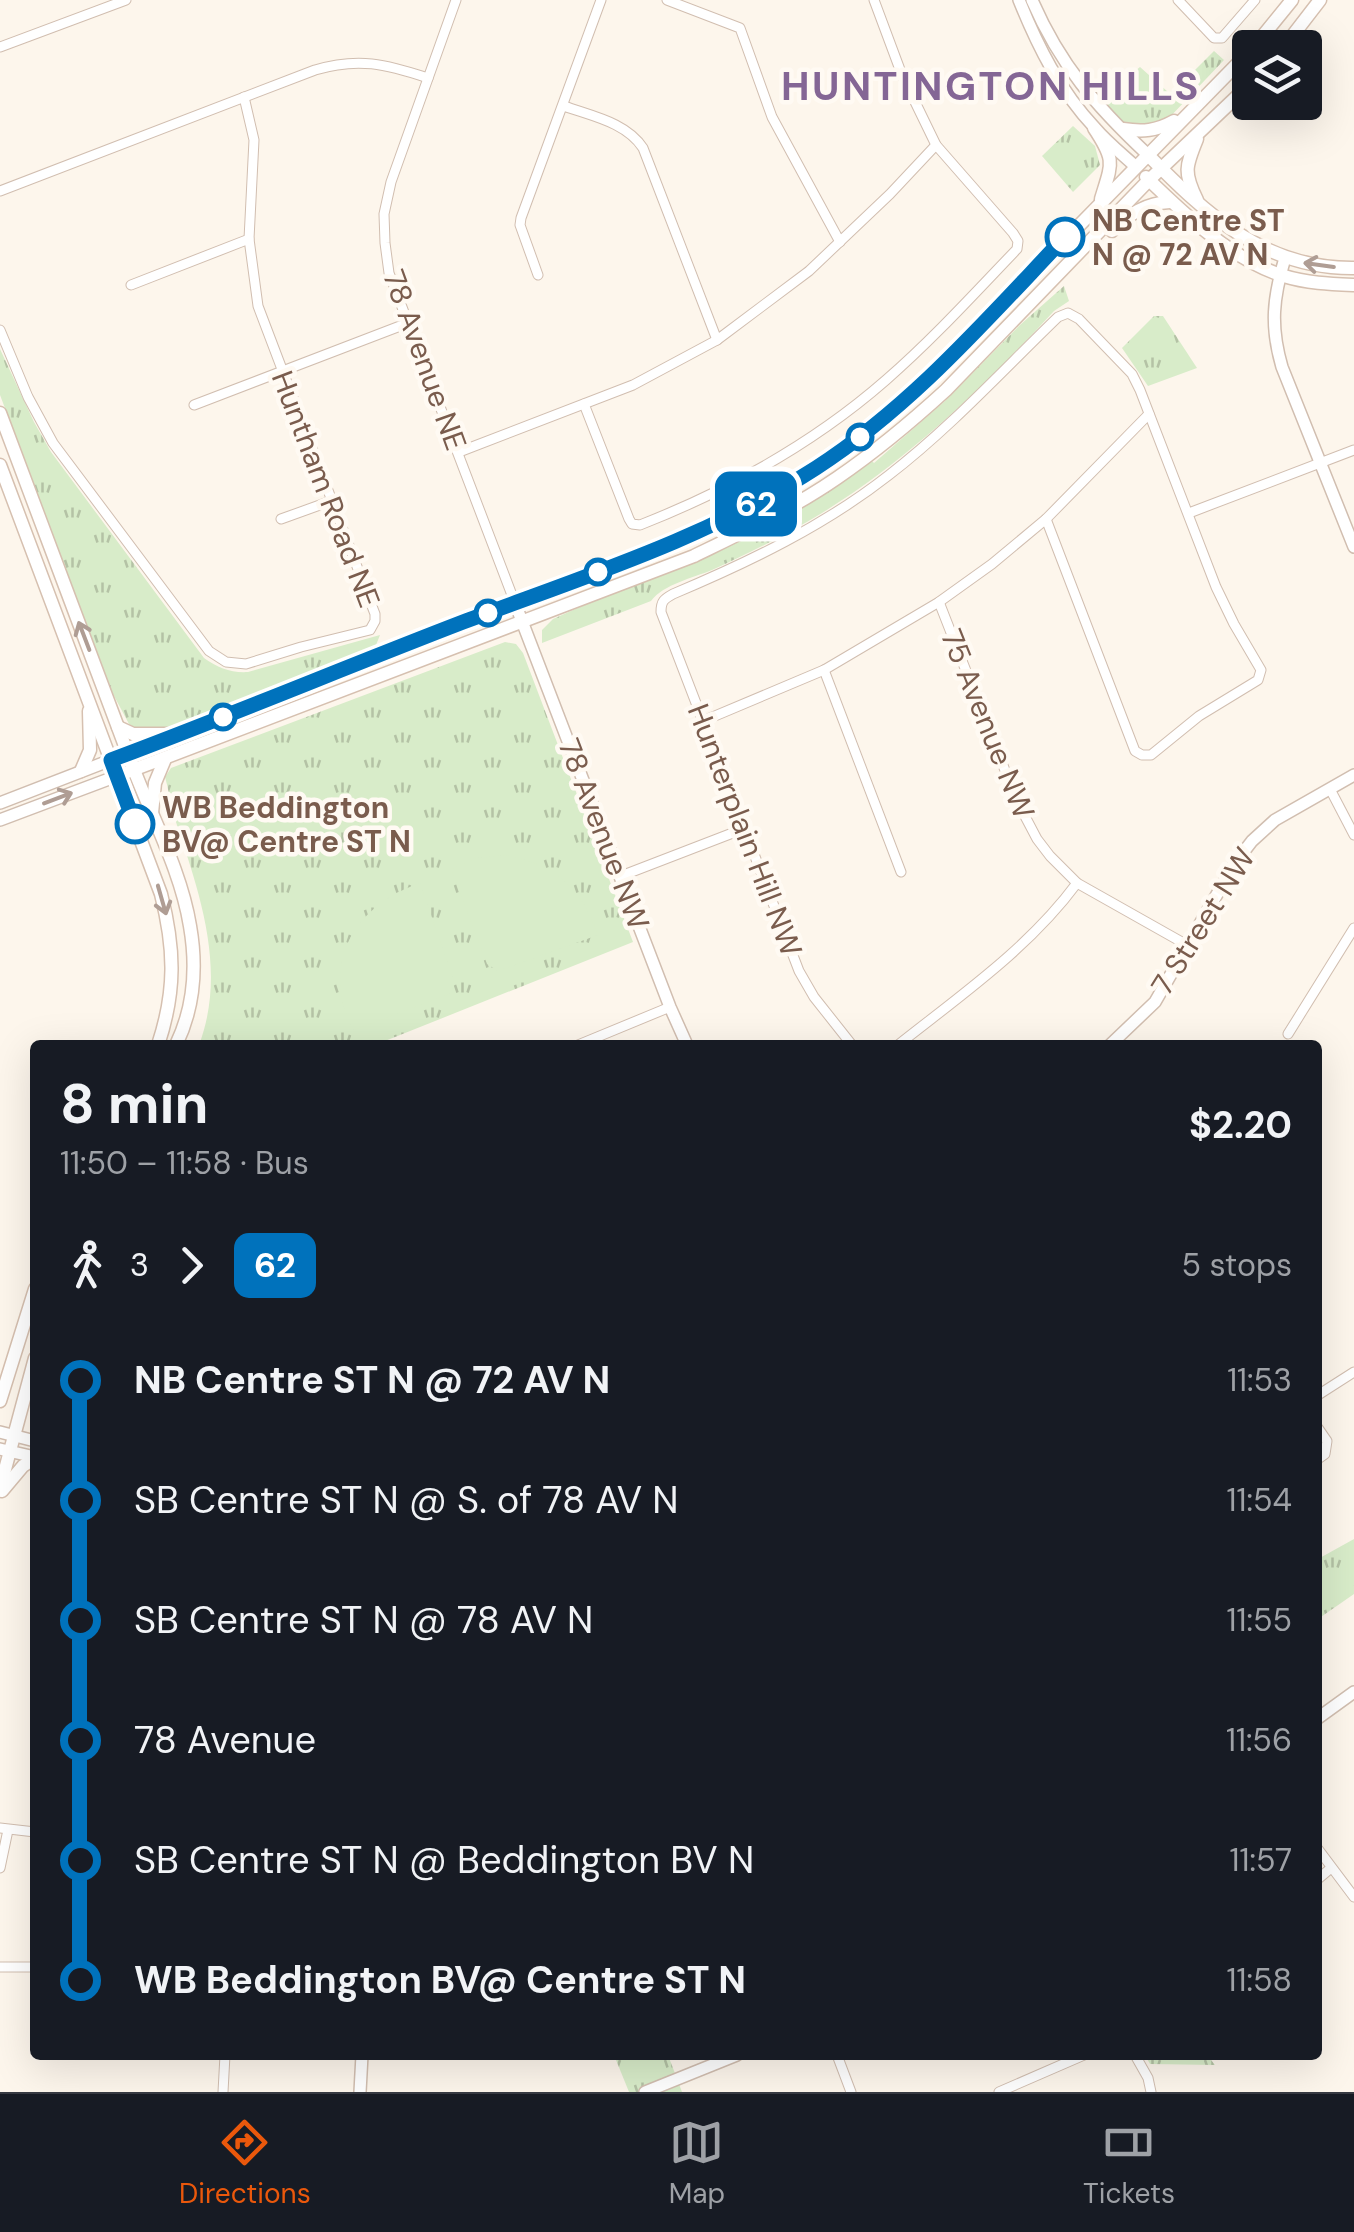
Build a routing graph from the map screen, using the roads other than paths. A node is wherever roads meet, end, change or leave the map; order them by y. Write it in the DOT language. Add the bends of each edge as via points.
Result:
graph roads {
  1 [pos="126,0"];
  2 [pos="456,0"];
  3 [pos="602,0"];
  4 [pos="667,0"];
  5 [pos="874,0"];
  6 [pos="1019,0"];
  7 [pos="1032,0"];
  8 [pos="1178,0"];
  9 [pos="1256,0"];
  10 [pos="1292,0"];
  11 [pos="1320,0"];
  12 [pos="1267,30"];
  13 [pos="1297,30"];
  14 [pos="0,48"];
  15 [pos="1232,69"];
  16 [pos="428,78"];
  17 [pos="244,98"];
  18 [pos="1232,101"];
  19 [pos="564,106"];
  20 [pos="1182,120"];
  21 [pos="1094,128"];
  22 [pos="1122,129"];
  23 [pos="1199,133"];
  24 [pos="936,145"];
  25 [pos="1147,154"];
  26 [pos="1135,166"];
  27 [pos="1161,168"];
  28 [pos="1149,180"];
  29 [pos="0,191"];
  30 [pos="1100,202"];
  31 [pos="1170,202"];
  32 [pos="1200,206"];
  33 [pos="248,239"];
  34 [pos="840,242"];
  35 [pos="1285,258"];
  36 [pos="1354,268"];
  37 [pos="538,275"];
  38 [pos="1280,275"];
  39 [pos="1057,277"];
  40 [pos="1354,284"];
  41 [pos="131,285"];
  42 [pos="408,323"];
  43 [pos="0,330"];
  44 [pos="716,340"];
  45 [pos="281,372"];
  46 [pos="584,404"];
  47 [pos="194,405"];
  48 [pos="0,413"];
  49 [pos="1149,414"];
  50 [pos="1354,450"];
  51 [pos="459,452"];
  52 [pos="0,464"];
  53 [pos="1320,464"];
  54 [pos="331,501"];
  55 [pos="1188,512"];
  56 [pos="281,519"];
  57 [pos="1046,520"];
  58 [pos="1354,547"];
  59 [pos="938,602"];
  60 [pos="515,603"];
  61 [pos="522,621"];
  62 [pos="824,670"];
  63 [pos="88,694"];
  64 [pos="703,721"];
  65 [pos="118,727"];
  66 [pos="180,734"];
  67 [pos="128,754"];
  68 [pos="165,758"];
  69 [pos="114,768"];
  70 [pos="81,770"];
  71 [pos="134,770"];
  72 [pos="1354,776"];
  73 [pos="1330,789"];
  74 [pos="0,803"];
  75 [pos="152,816"];
  76 [pos="0,820"];
  77 [pos="743,829"];
  78 [pos="1354,835"];
  79 [pos="901,872"];
  80 [pos="621,876"];
  81 [pos="1078,883"];
  82 [pos="1354,928"];
  83 [pos="1187,945"];
  84 [pos="670,1007"];
  85 [pos="1288,1034"];
  86 [pos="160,1040"];
  87 [pos="178,1040"];
  88 [pos="590,1040"];
  89 [pos="685,1040"];
  90 [pos="848,1040"];
  91 [pos="904,1040"];
  92 [pos="1115,1040"];
  93 [pos="30,1303"];
  94 [pos="30,1371"];
  95 [pos="1354,1372"];
  96 [pos="4,1376"];
  97 [pos="1322,1392"];
  98 [pos="0,1401"];
  99 [pos="7,1433"];
  100 [pos="5,1450"];
  101 [pos="30,1456"];
  102 [pos="30,1461"];
  103 [pos="0,1490"];
  104 [pos="1354,1692"];
  105 [pos="1322,1715"];
  106 [pos="4,1829"];
  107 [pos="30,1832"];
  108 [pos="1322,1856"];
  109 [pos="0,1868"];
  110 [pos="1331,1868"];
  111 [pos="1322,1876"];
  112 [pos="1354,1897"];
  113 [pos="0,1966"];
  114 [pos="30,1967"];
  115 [pos="226,2060"];
  116 [pos="362,2060"];
  117 [pos="725,2060"];
  118 [pos="838,2060"];
  119 [pos="1073,2060"];
  120 [pos="1138,2060"];
  121 [pos="224,2092"];
  122 [pos="360,2092"];
  123 [pos="646,2092"];
  124 [pos="851,2092"];
  125 [pos="999,2092"];
  126 [pos="1151,2092"];
  1 -- 14 [label="street"];
  2 -- 16 [label="street, 78 Avenue NE"];
  3 -- 19 [label="street"];
  4 -- 34 [label="street" via="740,28 772,116"];
  5 -- 24 [label="street"];
  6 -- 21 [label="street" via="1047,63"];
  7 -- 22 [label="street" via="1080,86"];
  8 -- 9 [label="street" via="1214,38 1222,38"];
  10 -- 12 [label="main road"];
  11 -- 13 [label="main road"];
  15 -- 20 [label="main road"];
  16 -- 17 [label="street" via="393,66 339,63"];
  16 -- 42 [label="street, 78 Avenue NE" via="384,214 389,272"];
  17 -- 29 [label="street"];
  17 -- 33 [label="street, Huntham Road NE" via="254,140"];
  18 -- 23 [label="main road"];
  19 -- 37 [label="street" via="520,226"];
  19 -- 44 [label="street" via="636,138"];
  20 -- 22 [label="main road" via="1146,132"];
  20 -- 25 [label="main road"];
  21 -- 26 [label="street"];
  21 -- 30 [label="main road" via="1110,160"];
  22 -- 25 [label="street"];
  23 -- 27 [label="main road"];
  23 -- 32 [label="main road" via="1186,172"];
  24 -- 34 [label="street"];
  24 -- 46 [label="street" via="1013,233 1017,249 923,346 850,409 725,488 636,526"];
  25 -- 26 [label="main road"];
  25 -- 27 [label="main road"];
  26 -- 28 [label="main road"];
  26 -- 30 [label="main road"];
  27 -- 28 [label="main road"];
  27 -- 32 [label="main road"];
  28 -- 31 [label="main road"];
  28 -- 39 [label="main road"];
  30 -- 60 [label="main road" via="918,389 818,467 688,536"];
  31 -- 38 [label="main road" via="1239,255"];
  31 -- 39 [label="main road" via="1150,204 1124,219"];
  32 -- 35 [label="main road"];
  33 -- 41 [label="street"];
  33 -- 45 [label="street, Huntham Road NE" via="258,306"];
  34 -- 44 [label="street"];
  36 -- 35 [label="main road, one-way"];
  35 -- 38 [label="street"];
  38 -- 40 [label="main road"];
  38 -- 53 [label="street" via="1274,340"];
  39 -- 61 [label="main road" via="912,422 835,479 694,556"];
  42 -- 45 [label="street"];
  42 -- 51 [label="street, 78 Avenue NE"];
  43 -- 54 [label="street, Huntham Road NE" via="53,444 209,651 226,662 246,664 370,630 375,614"];
  44 -- 46 [label="street"];
  45 -- 47 [label="street"];
  45 -- 54 [label="street, Huntham Road NE"];
  46 -- 51 [label="street"];
  65 -- 48 [label="main road, one-way"];
  49 -- 55 [label="street"];
  49 -- 57 [label="street"];
  49 -- 64 [label="street, Hunterplain Hill NW" via="1132,374 1079,319 1058,316 930,443 867,492 770,550 663,600 660,612"];
  50 -- 53 [label="street"];
  51 -- 60 [label="street, 78 Avenue NE"];
  52 -- 63 [label="main road"];
  53 -- 55 [label="street"];
  53 -- 58 [label="street"];
  54 -- 56 [label="street"];
  55 -- 57 [label="street" via="1234,624 1261,670 1258,680 1142,755"];
  57 -- 59 [label="street"];
  59 -- 62 [label="street"];
  59 -- 81 [label="street, 75 Avenue NW" via="1028,826"];
  60 -- 61 [label="street, 78 Avenue NW"];
  60 -- 66 [label="main road"];
  61 -- 68 [label="main road"];
  61 -- 80 [label="street, 78 Avenue NW"];
  62 -- 64 [label="street"];
  62 -- 79 [label="street"];
  63 -- 69 [label="main road"];
  63 -- 70 [label="main road" via="91,741"];
  64 -- 77 [label="street, Hunterplain Hill NW"];
  65 -- 66 [label="main road" via="134,734"];
  65 -- 67 [label="main road"];
  66 -- 67 [label="main road"];
  67 -- 69 [label="main road"];
  67 -- 71 [label="main road"];
  68 -- 71 [label="main road"];
  68 -- 75 [label="main road"];
  69 -- 70 [label="street"];
  69 -- 71 [label="main road"];
  76 -- 69 [label="street, one-way"];
  69 -- 86 [label="main road, one-way" via="162,894 171,938 172,990"];
  70 -- 74 [label="street"];
  71 -- 75 [label="main road"];
  72 -- 73 [label="street, 7 Street NW"];
  73 -- 78 [label="street"];
  73 -- 83 [label="street, 7 Street NW" via="1252,840"];
  75 -- 87 [label="main road" via="190,925 194,982"];
  77 -- 80 [label="street"];
  77 -- 90 [label="street, Hunterplain Hill NW" via="799,971"];
  80 -- 84 [label="street, 78 Avenue NW"];
  81 -- 83 [label="street, 75 Avenue NW"];
  81 -- 91 [label="street" via="1025,943"];
  82 -- 85 [label="street"];
  83 -- 92 [label="street, 7 Street NW" via="1154,1002"];
  84 -- 88 [label="street"];
  84 -- 89 [label="street, 78 Avenue NW"];
  93 -- 96 [label="main road"];
  94 -- 99 [label="main road"];
  95 -- 97 [label="street"];
  96 -- 98 [label="main road"];
  99 -- 100 [label="main road"];
  100 -- 101 [label="street"];
  100 -- 103 [label="main road"];
  102 -- 103 [label="main road"];
  104 -- 105 [label="street"];
  106 -- 107 [label="street"];
  106 -- 109 [label="street"];
  108 -- 110 [label="street"];
  110 -- 111 [label="street"];
  110 -- 112 [label="street"];
  113 -- 114 [label="street"];
  115 -- 121 [label="street"];
  116 -- 122 [label="street"];
  117 -- 123 [label="street"];
  118 -- 124 [label="street"];
  119 -- 125 [label="street"];
  120 -- 126 [label="street"];
}
